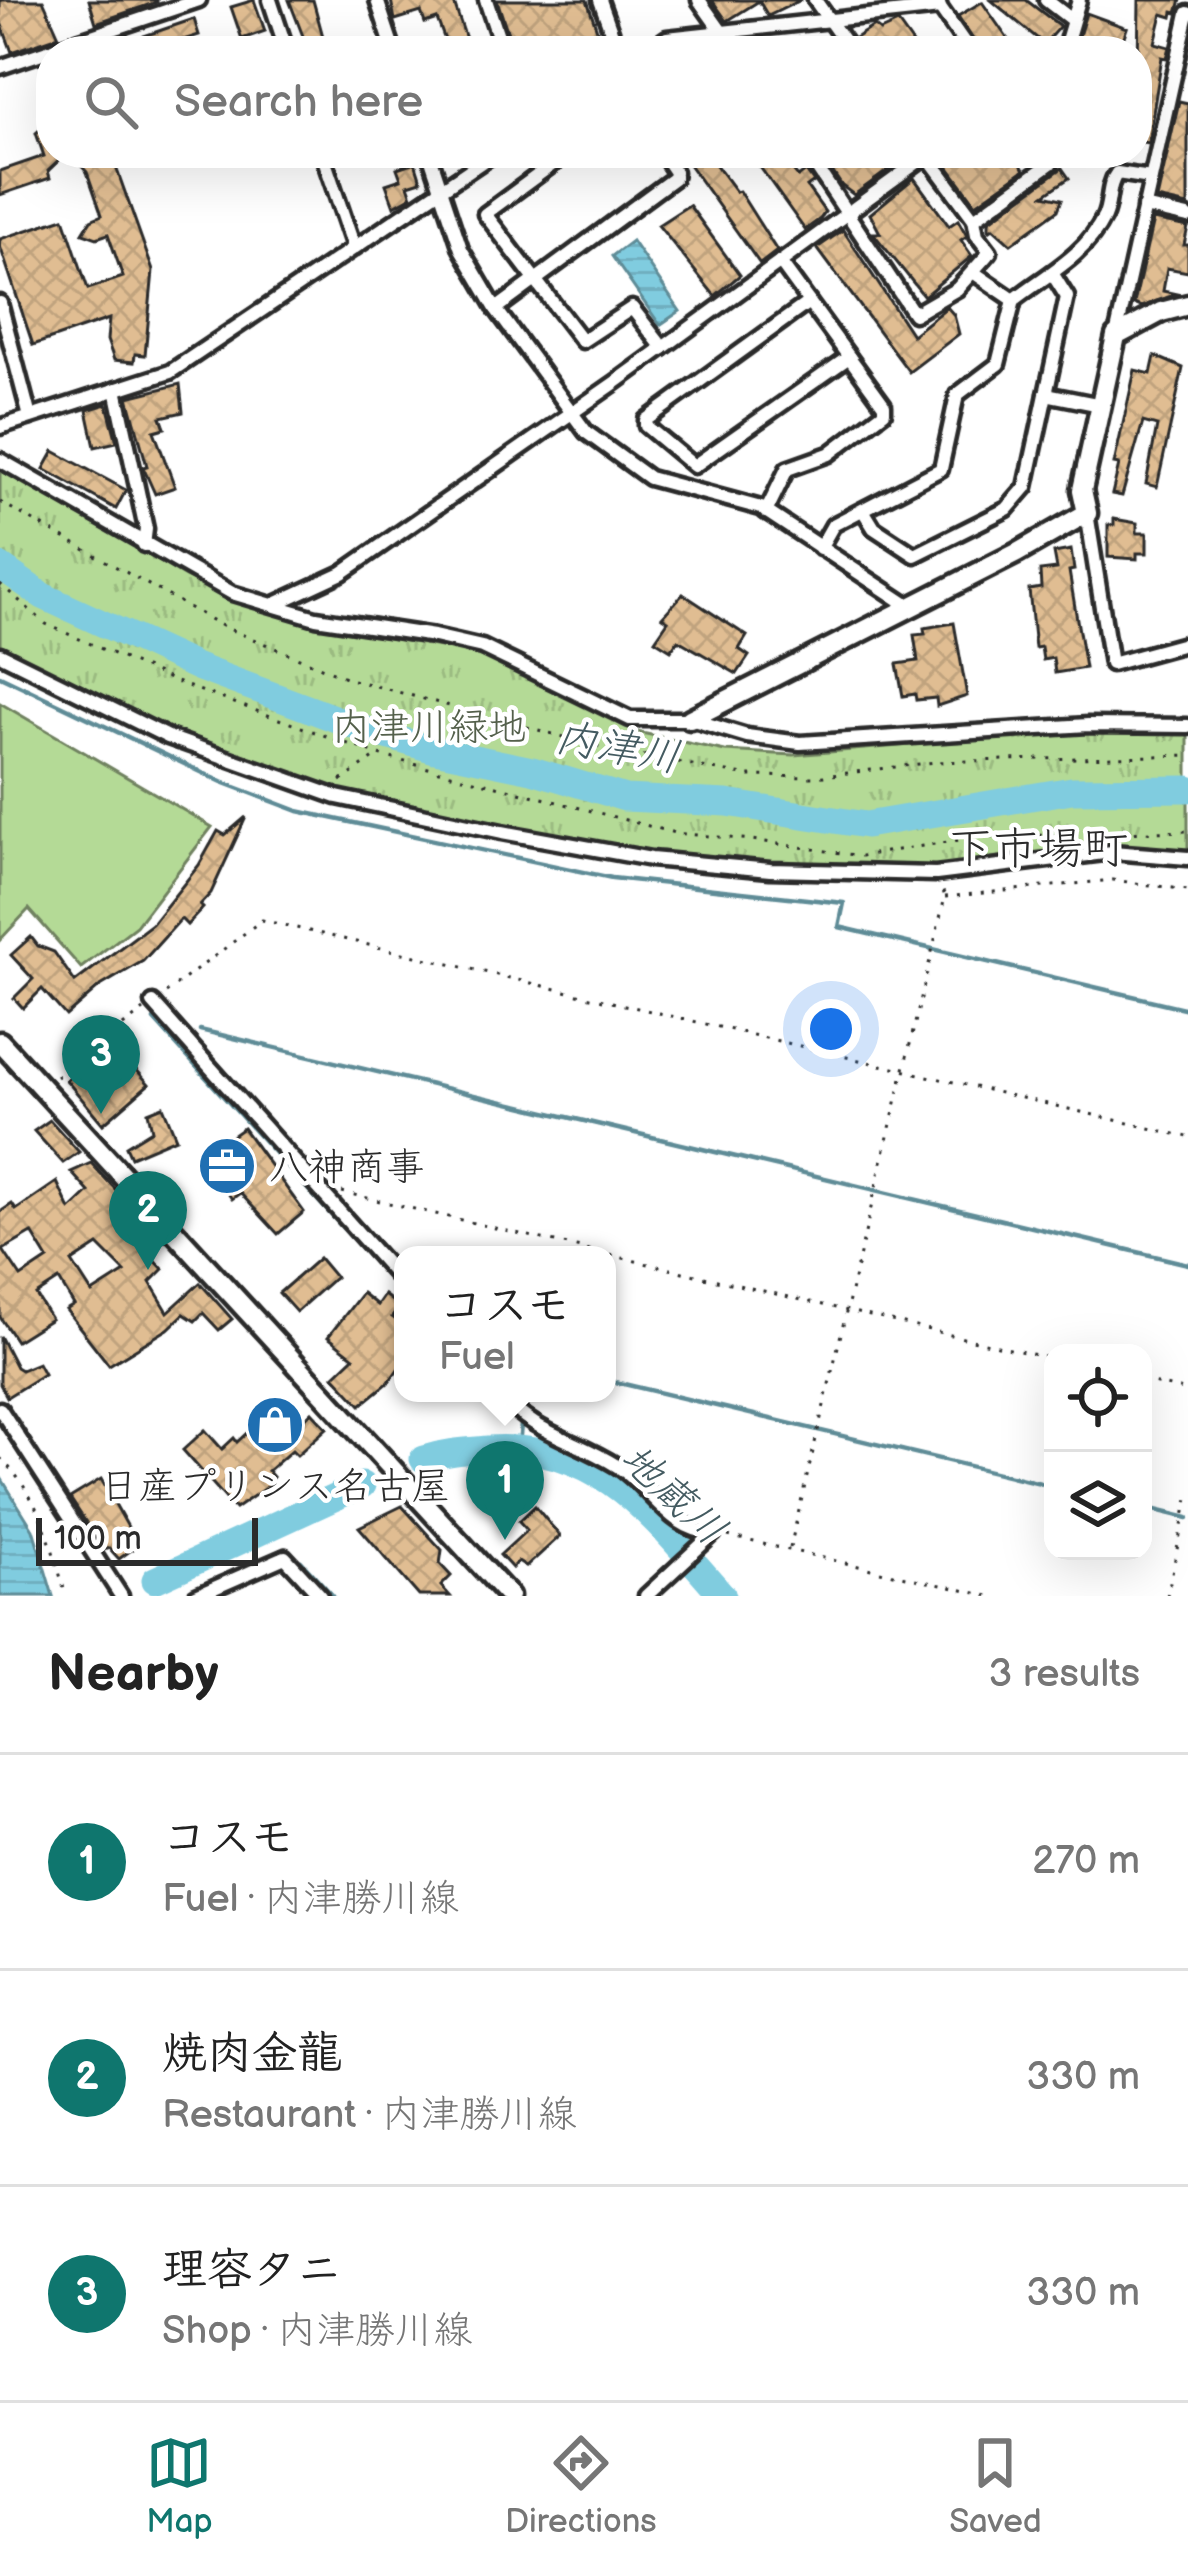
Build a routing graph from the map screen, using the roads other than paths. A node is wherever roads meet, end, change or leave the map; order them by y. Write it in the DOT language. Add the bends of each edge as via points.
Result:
graph roads {
  1 [pos="199,0"];
  2 [pos="270,0"];
  3 [pos="377,0"];
  4 [pos="486,0"];
  5 [pos="599,0"];
  6 [pos="699,0"];
  7 [pos="815,0"];
  8 [pos="1046,0"];
  9 [pos="1079,0"];
  10 [pos="939,4"];
  11 [pos="1188,13"];
  12 [pos="1072,20"];
  13 [pos="829,21"];
  14 [pos="721,31"];
  15 [pos="92,36"];
  16 [pos="282,36"];
  17 [pos="389,36"];
  18 [pos="498,36"];
  19 [pos="612,36"];
  20 [pos="682,36"];
  21 [pos="724,36"];
  22 [pos="840,36"];
  23 [pos="960,36"];
  24 [pos="1068,36"];
  25 [pos="36,55"];
  26 [pos="0,67"];
  27 [pos="327,168"];
  28 [pos="434,168"];
  29 [pos="473,168"];
  30 [pos="548,168"];
  31 [pos="672,168"];
  32 [pos="818,168"];
  33 [pos="908,168"];
  34 [pos="937,168"];
  35 [pos="1046,168"];
  36 [pos="1151,178"];
  37 [pos="441,189"];
  38 [pos="1144,207"];
  39 [pos="849,212"];
  40 [pos="1188,217"];
  41 [pos="974,220"];
  42 [pos="354,247"];
  43 [pos="780,262"];
  44 [pos="973,272"];
  45 [pos="1052,274"];
  46 [pos="534,280"];
  47 [pos="1014,300"];
  48 [pos="809,302"];
  49 [pos="1188,304"];
  50 [pos="1,309"];
  51 [pos="496,309"];
  52 [pos="1116,336"];
  53 [pos="663,348"];
  54 [pos="849,357"];
  55 [pos="116,389"];
  56 [pos="1046,394"];
  57 [pos="1101,405"];
  58 [pos="573,412"];
  59 [pos="30,417"];
  60 [pos="0,427"];
  61 [pos="0,460"];
  62 [pos="863,510"];
  63 [pos="766,512"];
  64 [pos="1087,513"];
  65 [pos="144,545"];
  66 [pos="820,548"];
  67 [pos="275,604"];
  68 [pos="909,605"];
  69 [pos="1188,644"];
  70 [pos="0,654"];
  71 [pos="690,719"];
  72 [pos="1188,725"];
  73 [pos="1188,859"];
  74 [pos="153,1004"];
  75 [pos="0,1042"];
  76 [pos="394,1272"];
  77 [pos="507,1402"];
  78 [pos="0,1409"];
  79 [pos="121,1596"];
  80 [pos="196,1596"];
  81 [pos="321,1596"];
  82 [pos="508,1596"];
  83 [pos="646,1596"];
  1 -- 15 [label="street"];
  2 -- 16 [label="street"];
  3 -- 17 [label="street"];
  4 -- 18 [label="street"];
  5 -- 19 [label="street"];
  6 -- 14 [label="street"];
  7 -- 13 [label="street"];
  8 -- 12 [label="street"];
  9 -- 12 [label="street"];
  10 -- 13 [label="street"];
  10 -- 23 [label="street"];
  11 -- 36 [label="street"];
  12 -- 24 [label="street"];
  13 -- 14 [label="street"];
  13 -- 22 [label="street"];
  14 -- 20 [label="street"];
  14 -- 21 [label="street"];
  25 -- 26 [label="street"];
  27 -- 42 [label="street"];
  28 -- 37 [label="street"];
  29 -- 37 [label="street"];
  30 -- 46 [label="street" via="485,214"];
  31 -- 46 [label="street" via="674,178"];
  32 -- 39 [label="street"];
  33 -- 39 [label="street"];
  34 -- 41 [label="street"];
  35 -- 41 [label="street"];
  36 -- 38 [label="street"];
  36 -- 45 [label="street" via="1117,172 1105,215 1074,259"];
  37 -- 42 [label="street"];
  37 -- 51 [label="street" via="454,234"];
  38 -- 40 [label="street"];
  38 -- 52 [label="street"];
  39 -- 43 [label="street"];
  39 -- 44 [label="street" via="914,314"];
  41 -- 44 [label="street" via="990,252"];
  42 -- 55 [label="street" via="170,372"];
  43 -- 48 [label="street"];
  43 -- 53 [label="street"];
  44 -- 47 [label="street"];
  45 -- 47 [label="street"];
  45 -- 56 [label="street" via="1067,297"];
  46 -- 51 [label="street"];
  46 -- 53 [label="street" via="582,341 632,308"];
  47 -- 62 [label="street" via="998,364 957,395 941,469"];
  48 -- 54 [label="street"];
  48 -- 54 [label="street" via="646,426 698,465"];
  49 -- 52 [label="main road"];
  50 -- 59 [label="street"];
  51 -- 58 [label="street"];
  52 -- 57 [label="main road"];
  53 -- 58 [label="street"];
  54 -- 63 [label="street" via="884,412 829,454 787,469"];
  55 -- 59 [label="street"];
  55 -- 65 [label="street"];
  56 -- 57 [label="street"];
  56 -- 62 [label="street" via="1025,487 1007,509 915,555 874,528"];
  57 -- 64 [label="main road" via="1082,490"];
  58 -- 63 [label="street" via="586,432 649,478"];
  58 -- 67 [label="street" via="342,573"];
  59 -- 60 [label="street"];
  61 -- 65 [label="street"];
  62 -- 66 [label="street" via="833,525"];
  63 -- 66 [label="street"];
  64 -- 68 [label="main road"];
  64 -- 69 [label="street" via="1112,664"];
  65 -- 67 [label="street" via="232,593"];
  66 -- 68 [label="street"];
  67 -- 71 [label="street" via="482,647 630,718"];
  68 -- 71 [label="main road"];
  70 -- 73 [label="street" via="168,737 337,797 651,859 936,874 1112,852"];
  71 -- 72 [label="street" via="800,743"];
  74 -- 76 [label="street"];
  75 -- 82 [label="main road"];
  77 -- 83 [label="street" via="539,1430 618,1466 682,1527 714,1533"];
  78 -- 79 [label="street"];
  80 -- 81 [label="street" via="285,1557"];
}
